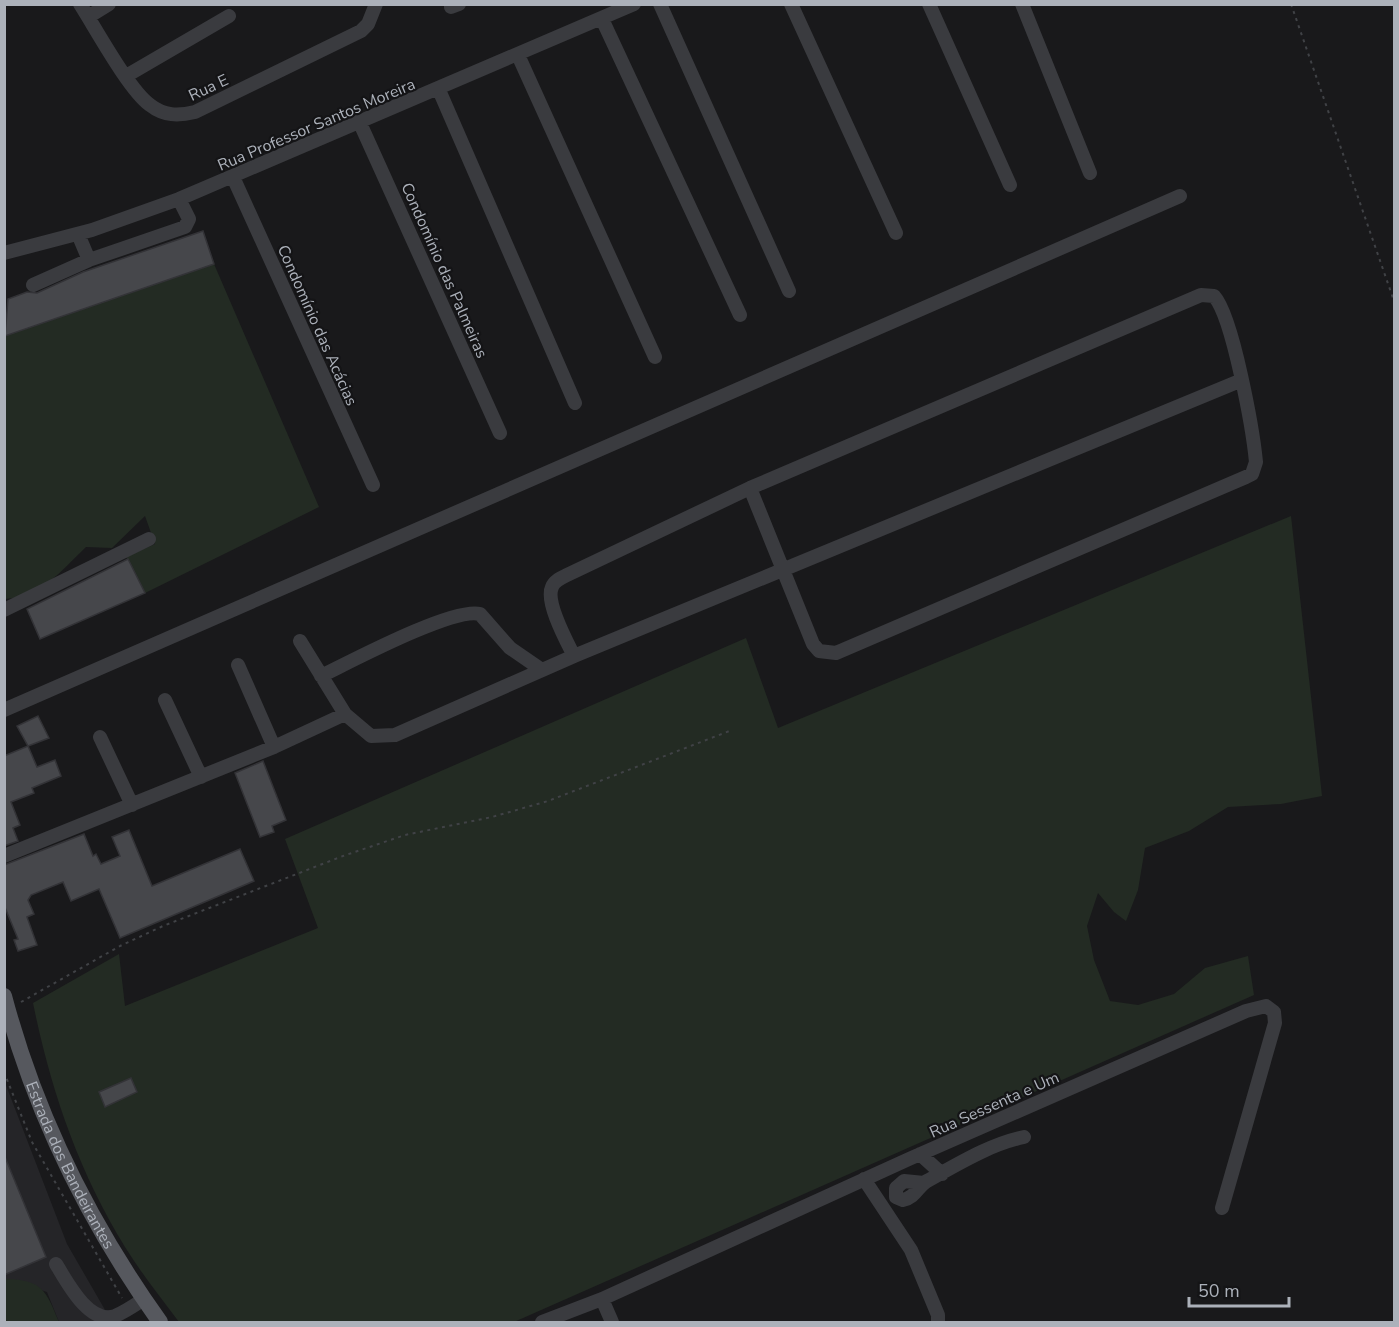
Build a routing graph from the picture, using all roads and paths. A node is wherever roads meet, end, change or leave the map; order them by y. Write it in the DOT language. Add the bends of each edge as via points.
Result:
graph roads {
  1 [pos="80,4"];
  2 [pos="109,4"];
  3 [pos="376,4"];
  4 [pos="633,4"];
  5 [pos="660,4"];
  6 [pos="791,4"];
  7 [pos="929,4"];
  8 [pos="1022,4"];
  9 [pos="1291,4"];
  10 [pos="229,16"];
  11 [pos="88,17"];
  12 [pos="602,19"];
  13 [pos="518,55"];
  14 [pos="126,76"];
  15 [pos="438,90"];
  16 [pos="359,121"];
  17 [pos="1090,173"];
  18 [pos="233,177"];
  19 [pos="1010,185"];
  20 [pos="1180,196"];
  21 [pos="179,199"];
  22 [pos="896,233"];
  23 [pos="78,234"];
  24 [pos="4,253"];
  25 [pos="89,260"];
  26 [pos="33,285"];
  27 [pos="789,291"];
  28 [pos="1395,301"];
  29 [pos="740,315"];
  30 [pos="655,357"];
  31 [pos="1242,380"];
  32 [pos="575,403"];
  33 [pos="500,433"];
  34 [pos="373,485"];
  35 [pos="750,488"];
  36 [pos="149,539"];
  37 [pos="781,570"];
  38 [pos="4,610"];
  39 [pos="300,641"];
  40 [pos="574,656"];
  41 [pos="238,665"];
  42 [pos="542,670"];
  43 [pos="321,676"];
  44 [pos="165,700"];
  45 [pos="4,710"];
  46 [pos="345,714"];
  47 [pos="732,730"];
  48 [pos="100,737"];
  49 [pos="274,747"];
  50 [pos="201,777"];
  51 [pos="132,805"];
  52 [pos="4,856"];
  53 [pos="6,1003"];
  54 [pos="1024,1137"];
  55 [pos="920,1154"];
  56 [pos="942,1174"];
  57 [pos="864,1179"];
  58 [pos="924,1183"];
  59 [pos="1222,1208"];
  60 [pos="56,1264"];
  61 [pos="144,1299"];
  62 [pos="602,1299"];
  63 [pos="160,1323"];
  64 [pos="542,1323"];
  65 [pos="612,1323"];
  66 [pos="938,1323"];
  1 -- 11 [label="street, Rua E"];
  2 -- 11 [label="street"];
  3 -- 14 [label="street, Rua E" via="368,24 361,30 195,112 169,115 157,110"];
  4 -- 12 [label="street, Rua Professor Santos Moreira"];
  5 -- 27 [label="street"];
  6 -- 22 [label="street"];
  7 -- 19 [label="street"];
  8 -- 17 [label="street"];
  9 -- 28 [label="path"];
  10 -- 14 [label="street"];
  11 -- 14 [label="street, Rua E"];
  12 -- 13 [label="street, Rua Professor Santos Moreira"];
  12 -- 29 [label="street"];
  13 -- 15 [label="street, Rua Professor Santos Moreira"];
  13 -- 30 [label="street"];
  15 -- 16 [label="street, Rua Professor Santos Moreira"];
  15 -- 32 [label="street"];
  16 -- 18 [label="street, Rua Professor Santos Moreira"];
  16 -- 33 [label="street, Condomínio das Palmeiras"];
  18 -- 21 [label="street, Rua Professor Santos Moreira"];
  18 -- 34 [label="street, Condomínio das Acácias"];
  20 -- 45 [label="street"];
  21 -- 23 [label="street, Rua Professor Santos Moreira"];
  21 -- 25 [label="street" via="189,219 185,227"];
  23 -- 24 [label="street, Rua Professor Santos Moreira"];
  23 -- 25 [label="street"];
  25 -- 26 [label="street"];
  31 -- 35 [label="street" via="1222,308 1214,296 1206,294"];
  31 -- 37 [label="street"];
  31 -- 37 [label="street" via="1256,462 1252,474 846,650 826,654 813,644"];
  35 -- 37 [label="street"];
  35 -- 40 [label="street" via="554,583 550,590 554,611"];
  36 -- 38 [label="street"];
  37 -- 40 [label="street"];
  39 -- 43 [label="street"];
  40 -- 42 [label="street"];
  41 -- 49 [label="street"];
  42 -- 43 [label="street" via="510,648 480,614 472,612 438,623"];
  42 -- 46 [label="street" via="395,735 370,736"];
  43 -- 46 [label="street"];
  44 -- 50 [label="street"];
  46 -- 49 [label="street"];
  47 -- 53 [label="path" via="522,809 405,835 343,856 163,926"];
  48 -- 51 [label="street"];
  49 -- 50 [label="street"];
  50 -- 51 [label="street"];
  51 -- 52 [label="street"];
  53 -- 61 [label="main road, Estrada dos Bandeirantes" via="62,1157"];
  54 -- 56 [label="street" via="1005,1141"];
  55 -- 56 [label="street"];
  55 -- 57 [label="street, Rua Sessenta e Um"];
  55 -- 59 [label="street, Rua Sessenta e Um" via="1246,1011 1266,1006 1274,1012 1275,1023"];
  56 -- 58 [label="street"];
  57 -- 62 [label="street, Rua Sessenta e Um"];
  57 -- 66 [label="street" via="911,1250"];
  60 -- 61 [label="street" via="81,1303 99,1315 113,1317"];
  61 -- 63 [label="main road, Estrada dos Bandeirantes"];
  62 -- 64 [label="street, Rua Sessenta e Um"];
  62 -- 65 [label="street"];
}
